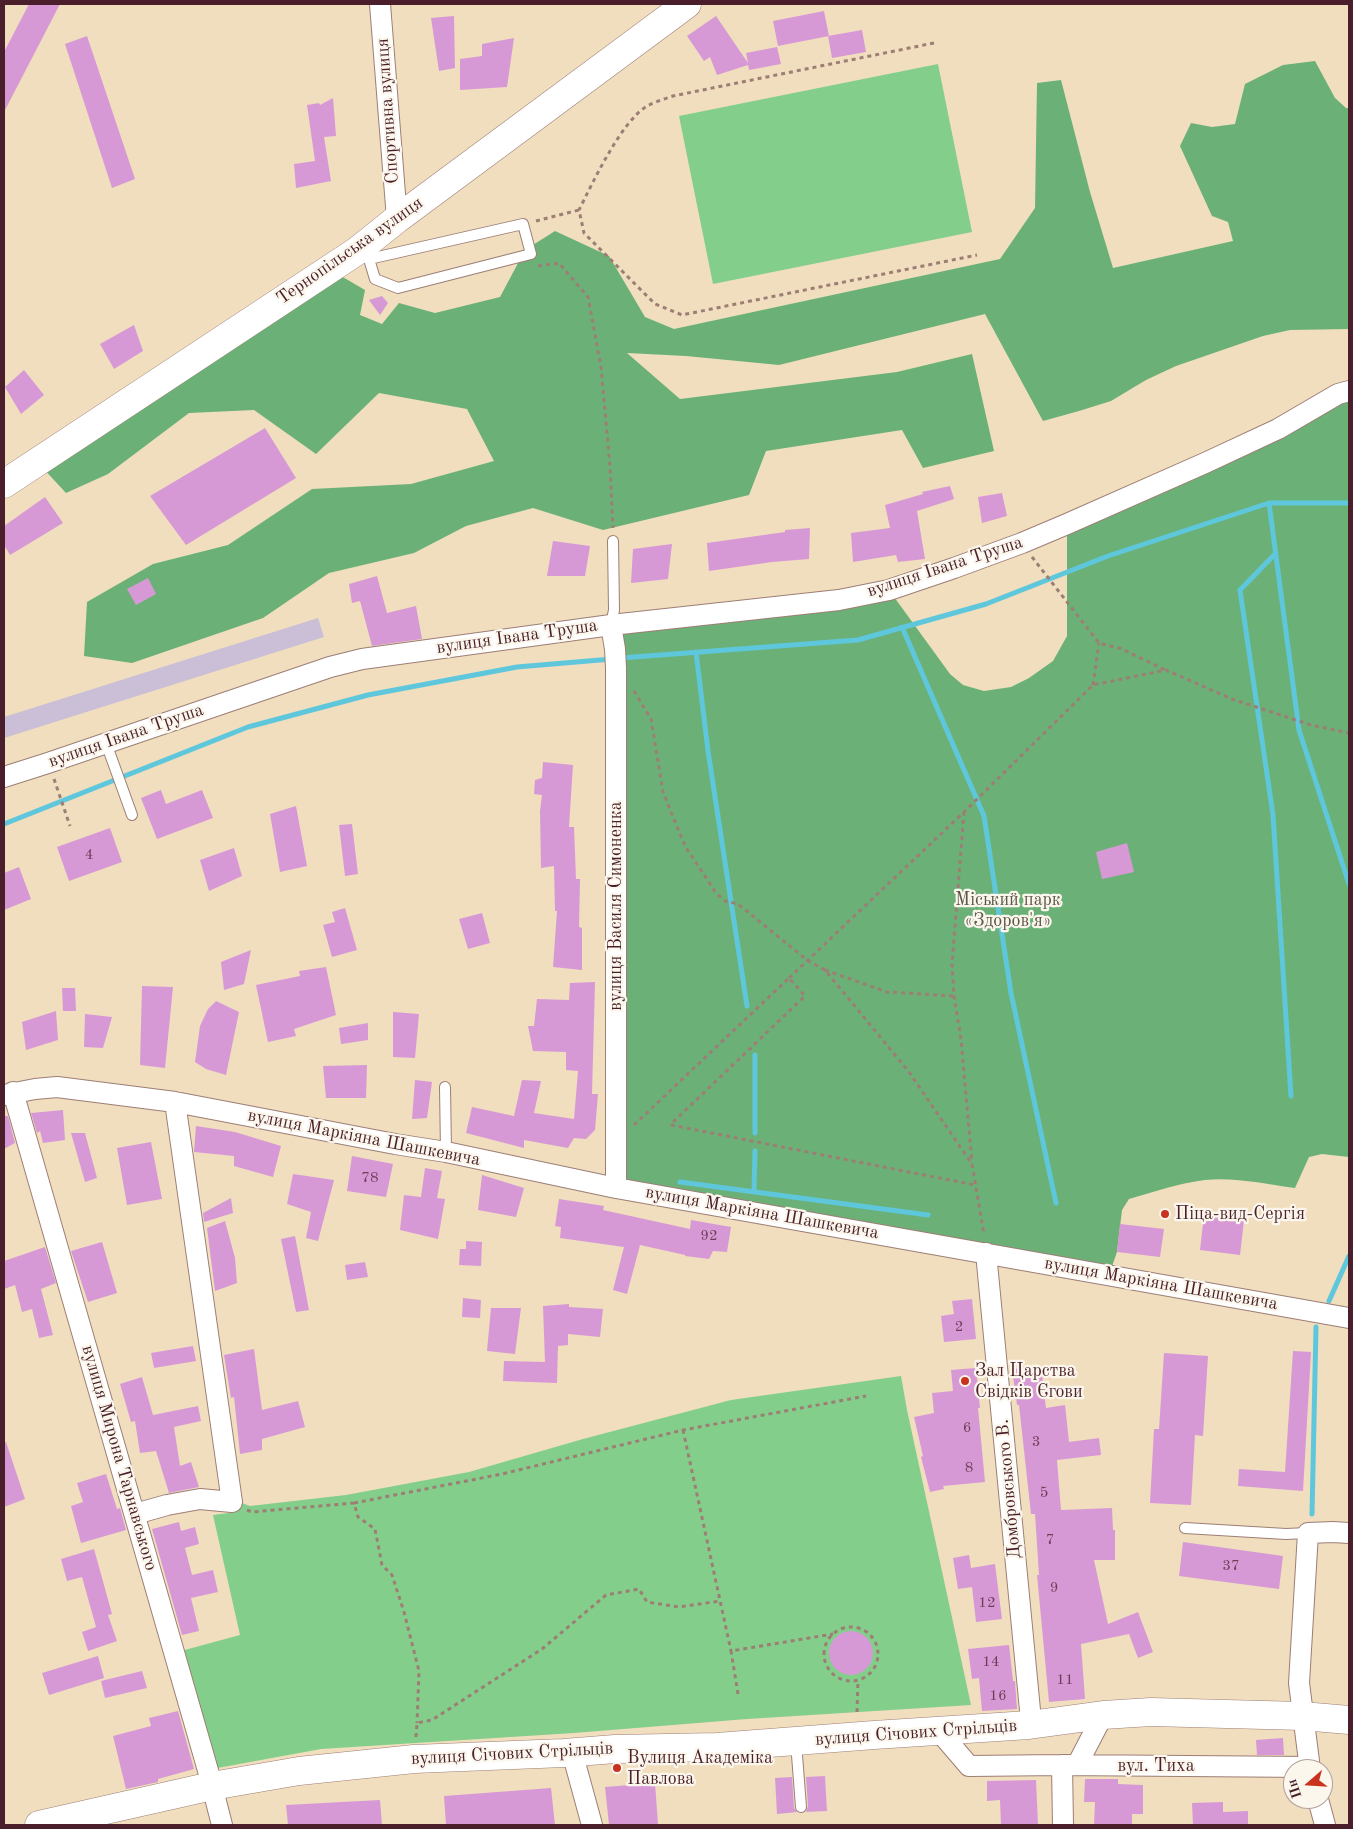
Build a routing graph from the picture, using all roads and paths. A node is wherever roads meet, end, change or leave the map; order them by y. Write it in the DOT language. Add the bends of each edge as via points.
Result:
graph roads {
  1 [pos="380,4"];
  2 [pos="687,4"];
  3 [pos="934,42"];
  4 [pos="579,210"];
  5 [pos="397,218"];
  6 [pos="523,224"];
  7 [pos="977,254"];
  8 [pos="363,255"];
  9 [pos="533,266"];
  10 [pos="1349,391"];
  11 [pos="4,484"];
  12 [pos="613,541"];
  13 [pos="1044,574"];
  14 [pos="611,625"];
  15 [pos="1099,643"];
  16 [pos="616,659"];
  17 [pos="1166,670"];
  18 [pos="1093,685"];
  19 [pos="1349,734"];
  20 [pos="106,743"];
  21 [pos="4,777"];
  22 [pos="58,792"];
  23 [pos="964,812"];
  24 [pos="132,815"];
  25 [pos="70,826"];
  26 [pos="807,960"];
  27 [pos="825,970"];
  28 [pos="789,978"];
  29 [pos="954,996"];
  30 [pos="445,1087"];
  31 [pos="9,1093"];
  32 [pos="176,1102"];
  33 [pos="616,1142"];
  34 [pos="446,1152"];
  35 [pos="972,1164"];
  36 [pos="976,1185"];
  37 [pos="616,1188"];
  38 [pos="986,1253"];
  39 [pos="1349,1318"];
  40 [pos="866,1396"];
  41 [pos="682,1430"];
  42 [pos="235,1504"];
  43 [pos="354,1504"];
  44 [pos="135,1514"];
  45 [pos="1185,1528"];
  46 [pos="1308,1533"];
  47 [pos="1349,1533"];
  48 [pos="720,1602"];
  49 [pos="834,1634"];
  50 [pos="732,1651"];
  51 [pos="858,1680"];
  52 [pos="738,1694"];
  53 [pos="856,1712"];
  54 [pos="1103,1715"];
  55 [pos="1302,1716"];
  56 [pos="1349,1720"];
  57 [pos="418,1723"];
  58 [pos="1029,1725"];
  59 [pos="939,1732"];
  60 [pos="416,1741"];
  61 [pos="796,1741"];
  62 [pos="572,1752"];
  63 [pos="1309,1759"];
  64 [pos="1070,1765"];
  65 [pos="1283,1768"];
  66 [pos="212,1786"];
  67 [pos="801,1807"];
  68 [pos="1321,1809"];
  69 [pos="39,1825"];
  70 [pos="222,1825"];
  71 [pos="592,1825"];
  72 [pos="1064,1825"];
  73 [pos="1325,1825"];
  1 -- 5 [label="street, Спортивна вулиця"];
  2 -- 5 [label="street, Тернопільська вулиця"];
  3 -- 4 [label="path" via="673,96 646,106 625,128"];
  4 -- 6 [label="path"];
  4 -- 7 [label="path" via="584,233 655,304 682,315"];
  5 -- 8 [label="street, Тернопільська вулиця"];
  6 -- 8 [label="lane"];
  6 -- 8 [label="lane" via="530,254 398,288 375,278"];
  8 -- 11 [label="street, Тернопільська вулиця"];
  9 -- 12 [label="path" via="558,263 588,297 602,367"];
  10 -- 14 [label="street, вулиця Івана Труша" via="1205,463 1039,535 889,590 839,600"];
  12 -- 14 [label="lane" via="614,610"];
  13 -- 15 [label="path"];
  14 -- 16 [label="street, вулиця Василя Симоненка"];
  14 -- 20 [label="street, вулиця Івана Труша" via="362,658"];
  15 -- 17 [label="path" via="1122,648"];
  15 -- 18 [label="path"];
  16 -- 26 [label="path" via="650,719 663,792 685,846 716,893 725,901 738,904"];
  16 -- 33 [label="street, вулиця Василя Симоненка"];
  17 -- 18 [label="path"];
  17 -- 19 [label="path" via="1249,705"];
  18 -- 23 [label="path"];
  20 -- 21 [label="street, вулиця Івана Труша"];
  20 -- 24 [label="lane"];
  22 -- 25 [label="path"];
  23 -- 26 [label="path"];
  23 -- 29 [label="path" via="952,964"];
  26 -- 27 [label="path"];
  26 -- 28 [label="path"];
  27 -- 29 [label="path" via="887,992"];
  27 -- 35 [label="path" via="909,1072"];
  28 -- 33 [label="path"];
  28 -- 36 [label="path" via="805,996 670,1125"];
  29 -- 35 [label="path"];
  30 -- 34 [label="lane"];
  31 -- 32 [label="street, вулиця Маркіяна Шашкевича" via="57,1087"];
  31 -- 44 [label="street, вулиця Мирона Тарнавського"];
  32 -- 34 [label="street, вулиця Маркіяна Шашкевича"];
  32 -- 42 [label="street"];
  33 -- 37 [label="street, вулиця Василя Симоненка"];
  34 -- 37 [label="street, вулиця Маркіяна Шашкевича"];
  35 -- 36 [label="path"];
  36 -- 38 [label="path"];
  37 -- 38 [label="street, вулиця Маркіяна Шашкевича"];
  38 -- 39 [label="street, вулиця Маркіяна Шашкевича"];
  38 -- 58 [label="street, Домбровського В."];
  40 -- 41 [label="path"];
  41 -- 43 [label="path" via="502,1474"];
  41 -- 48 [label="path"];
  42 -- 43 [label="path" via="252,1512"];
  42 -- 44 [label="street" via="200,1499"];
  43 -- 57 [label="path" via="358,1517 375,1529 382,1565 392,1575 404,1612 419,1671"];
  44 -- 66 [label="street, вулиця Мирона Тарнавського"];
  45 -- 46 [label="lane"];
  46 -- 47 [label="street"];
  46 -- 55 [label="street" via="1299,1683"];
  48 -- 50 [label="path"];
  48 -- 57 [label="path" via="679,1606 647,1602 639,1589 606,1595 542,1649 432,1720"];
  49 -- 50 [label="path"];
  49 -- 51 [label="path" via="825,1649 828,1666 840,1678"];
  49 -- 51 [label="path" via="841,1629 858,1628 866,1632 877,1646 878,1654 872,1671"];
  50 -- 52 [label="path"];
  51 -- 53 [label="path"];
  54 -- 55 [label="street, вулиця Січових Стрільців" via="1151,1712"];
  54 -- 58 [label="street, вулиця Січових Стрільців"];
  54 -- 64 [label="street"];
  55 -- 56 [label="street, вулиця Січових Стрільців"];
  55 -- 63 [label="street"];
  57 -- 60 [label="path"];
  58 -- 59 [label="street, вулиця Січових Стрільців"];
  59 -- 61 [label="street, вулиця Січових Стрільців"];
  59 -- 64 [label="street, вул. Тиха" via="969,1766"];
  61 -- 62 [label="street, вулиця Січових Стрільців"];
  61 -- 67 [label="lane"];
  62 -- 66 [label="street, вулиця Січових Стрільців" via="414,1758 299,1771"];
  62 -- 71 [label="street"];
  64 -- 65 [label="street, вул. Тиха"];
  64 -- 72 [label="street"];
  66 -- 69 [label="street, вулиця Січових Стрільців"];
  66 -- 70 [label="street, вулиця Мирона Тарнавського"];
  68 -- 73 [label="street"];
}
